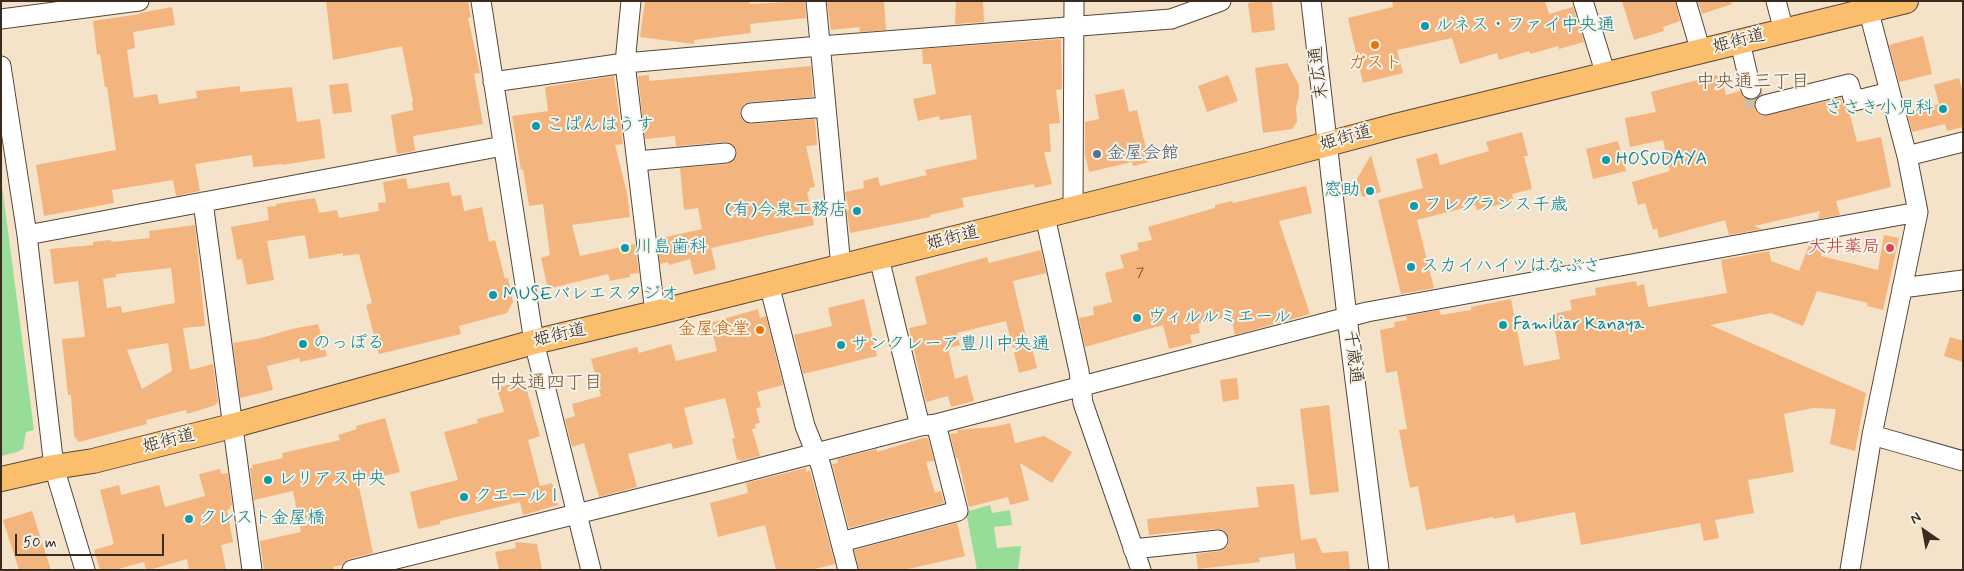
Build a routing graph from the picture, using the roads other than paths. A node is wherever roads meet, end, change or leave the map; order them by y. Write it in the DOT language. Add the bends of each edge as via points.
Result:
graph roads {
  1 [pos="139,1"];
  2 [pos="481,1"];
  3 [pos="631,1"];
  4 [pos="816,1"];
  5 [pos="1074,1"];
  6 [pos="1222,1"];
  7 [pos="1311,1"];
  8 [pos="1583,1"];
  9 [pos="1686,1"];
  10 [pos="1776,1"];
  11 [pos="1906,1"];
  12 [pos="1867,6"];
  13 [pos="1,19"];
  14 [pos="1074,26"];
  15 [pos="1784,31"];
  16 [pos="1740,42"];
  17 [pos="820,46"];
  18 [pos="1701,52"];
  19 [pos="625,63"];
  20 [pos="1,66"];
  21 [pos="1606,75"];
  22 [pos="493,82"];
  23 [pos="1751,89"];
  24 [pos="1890,92"];
  25 [pos="1765,105"];
  26 [pos="826,107"];
  27 [pos="751,113"];
  28 [pos="1963,142"];
  29 [pos="1327,144"];
  30 [pos="503,146"];
  31 [pos="726,153"];
  32 [pos="1907,156"];
  33 [pos="637,161"];
  34 [pos="203,202"];
  35 [pos="1073,209"];
  36 [pos="1918,212"];
  37 [pos="1045,216"];
  38 [pos="27,236"];
  39 [pos="878,258"];
  40 [pos="841,267"];
  41 [pos="1963,280"];
  42 [pos="770,284"];
  43 [pos="1902,288"];
  44 [pos="655,313"];
  45 [pos="1347,317"];
  46 [pos="534,342"];
  47 [pos="1080,386"];
  48 [pos="928,425"];
  49 [pos="232,426"];
  50 [pos="1872,435"];
  51 [pos="815,453"];
  52 [pos="1963,461"];
  53 [pos="54,467"];
  54 [pos="1,479"];
  55 [pos="577,514"];
  56 [pos="1218,540"];
  57 [pos="841,542"];
  58 [pos="1133,549"];
  59 [pos="84,570"];
  60 [pos="252,570"];
  61 [pos="352,570"];
  62 [pos="591,570"];
  63 [pos="848,570"];
  64 [pos="1141,570"];
  65 [pos="1379,570"];
  66 [pos="1850,570"];
  1 -- 13 [label="street"];
  2 -- 22 [label="street"];
  3 -- 19 [label="street"];
  4 -- 17 [label="street"];
  5 -- 14 [label="street"];
  6 -- 14 [label="street" via="1171,19"];
  7 -- 29 [label="street, 末広通"];
  8 -- 21 [label="street"];
  9 -- 18 [label="street"];
  10 -- 15 [label="street"];
  11 -- 12 [label="main road, 姫街道"];
  12 -- 15 [label="main road, 姫街道"];
  12 -- 24 [label="street"];
  14 -- 17 [label="street"];
  14 -- 35 [label="street"];
  15 -- 16 [label="main road, 姫街道"];
  16 -- 18 [label="main road, 姫街道"];
  16 -- 23 [label="street"];
  17 -- 19 [label="street"];
  17 -- 26 [label="street"];
  18 -- 21 [label="main road, 姫街道"];
  19 -- 22 [label="street"];
  19 -- 33 [label="street"];
  20 -- 38 [label="street"];
  21 -- 29 [label="main road, 姫街道"];
  22 -- 30 [label="street"];
  24 -- 25 [label="street" via="1854,101 1849,84"];
  24 -- 32 [label="street"];
  26 -- 27 [label="street"];
  26 -- 40 [label="street"];
  28 -- 32 [label="street"];
  29 -- 35 [label="main road, 姫街道"];
  29 -- 45 [label="street, 千歳通"];
  30 -- 34 [label="street"];
  30 -- 46 [label="street"];
  31 -- 33 [label="street"];
  32 -- 36 [label="street"];
  33 -- 44 [label="street"];
  34 -- 38 [label="street"];
  34 -- 49 [label="street"];
  35 -- 37 [label="main road, 姫街道"];
  36 -- 43 [label="street"];
  36 -- 45 [label="street"];
  37 -- 39 [label="main road, 姫街道"];
  37 -- 47 [label="street"];
  38 -- 53 [label="street"];
  39 -- 40 [label="main road, 姫街道"];
  39 -- 48 [label="street"];
  40 -- 42 [label="main road, 姫街道"];
  41 -- 43 [label="street"];
  42 -- 44 [label="main road, 姫街道"];
  42 -- 51 [label="street" via="805,426"];
  43 -- 50 [label="street"];
  44 -- 46 [label="main road, 姫街道"];
  45 -- 47 [label="street"];
  45 -- 65 [label="street, 千歳通"];
  46 -- 49 [label="main road, 姫街道"];
  46 -- 55 [label="street"];
  47 -- 48 [label="street"];
  47 -- 58 [label="street" via="1082,402"];
  48 -- 51 [label="street"];
  48 -- 57 [label="street" via="958,511"];
  49 -- 53 [label="main road, 姫街道" via="93,461"];
  49 -- 60 [label="street"];
  50 -- 52 [label="street"];
  50 -- 66 [label="street"];
  51 -- 55 [label="street"];
  51 -- 57 [label="street"];
  53 -- 54 [label="main road, 姫街道"];
  53 -- 59 [label="street"];
  55 -- 61 [label="street"];
  55 -- 62 [label="street"];
  56 -- 58 [label="street"];
  57 -- 63 [label="street"];
  58 -- 64 [label="street"];
}
